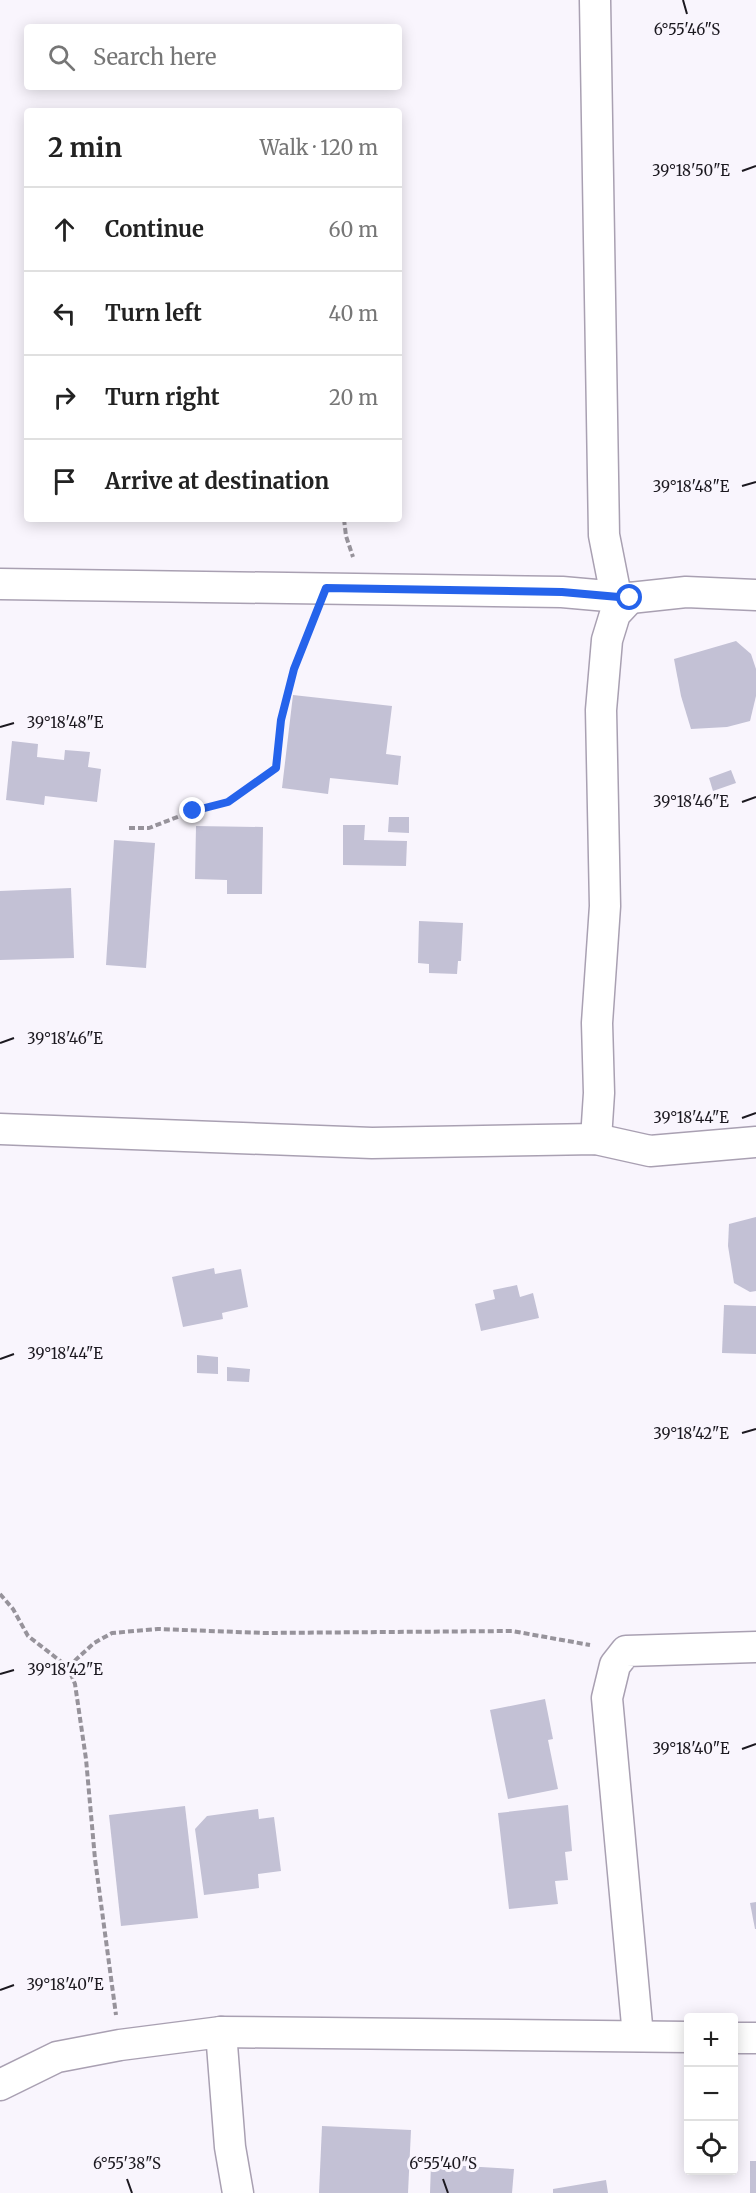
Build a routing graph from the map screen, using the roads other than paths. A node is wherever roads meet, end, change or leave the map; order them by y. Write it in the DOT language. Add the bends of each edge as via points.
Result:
graph roads {
  1 [pos="595,0"];
  2 [pos="0,584"];
  3 [pos="756,595"];
  4 [pos="623,597"];
  5 [pos="0,1129"];
  6 [pos="596,1139"];
  7 [pos="756,1142"];
  8 [pos="756,1647"];
  9 [pos="221,2032"];
  10 [pos="638,2036"];
  11 [pos="684,2037"];
  12 [pos="738,2038"];
  13 [pos="756,2038"];
  14 [pos="0,2085"];
  15 [pos="238,2193"];
  1 -- 4 [label="street" via="604,535"];
  2 -- 4 [label="street" via="562,592"];
  3 -- 4 [label="street" via="686,592"];
  4 -- 6 [label="street" via="607,640 601,710 605,906 597,1023"];
  5 -- 6 [label="street" via="372,1143"];
  6 -- 7 [label="street" via="650,1152"];
  8 -- 10 [label="street" via="626,1651 615,1665 607,1698"];
  9 -- 10 [label="street"];
  9 -- 14 [label="street" via="57,2057"];
  9 -- 15 [label="street" via="230,2147"];
  10 -- 11 [label="street"];
  12 -- 13 [label="street"];
}
